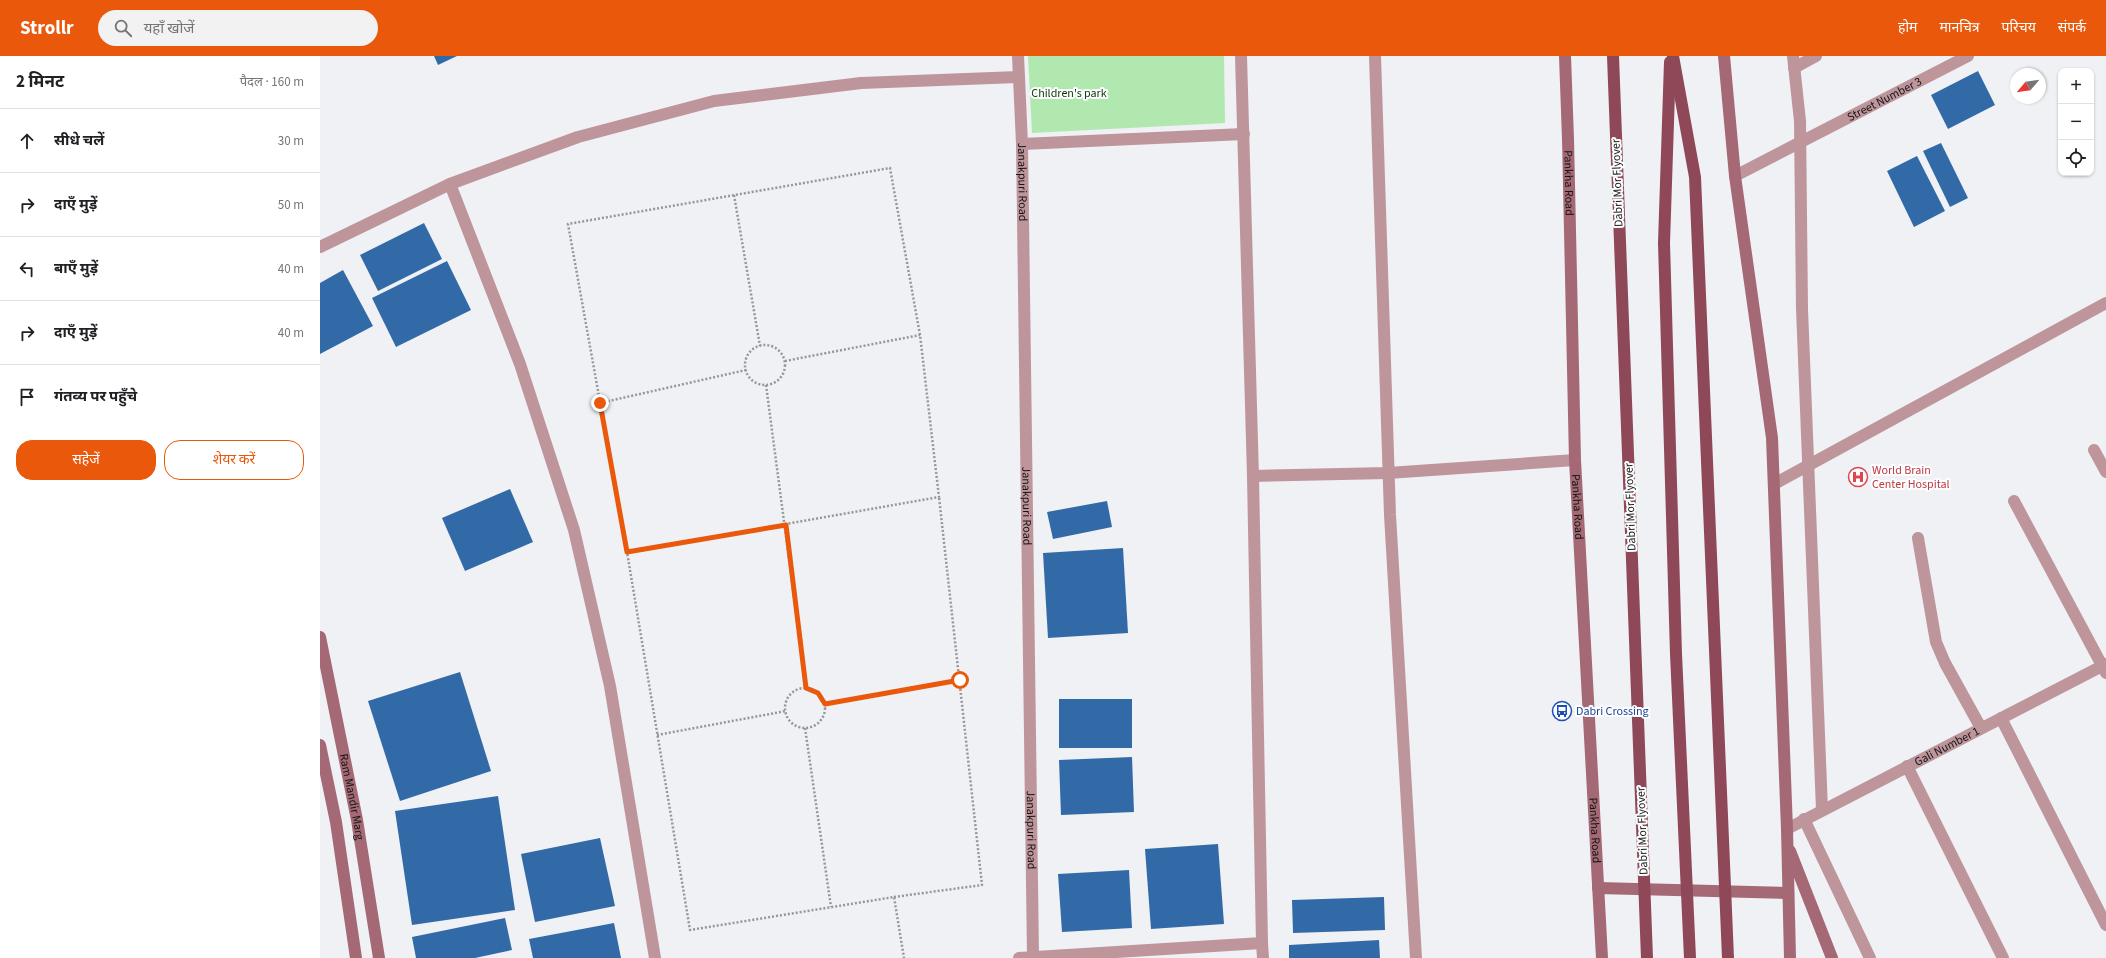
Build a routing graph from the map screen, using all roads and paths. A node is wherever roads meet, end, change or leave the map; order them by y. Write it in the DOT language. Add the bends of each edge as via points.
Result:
graph roads {
  1 [pos="1018,56"];
  2 [pos="1241,56"];
  3 [pos="1375,56"];
  4 [pos="1564,56"];
  5 [pos="1613,56"];
  6 [pos="1672,56"];
  7 [pos="1724,56"];
  8 [pos="1816,56"];
  9 [pos="1968,56"];
  10 [pos="1794,62"];
  11 [pos="1019,77"];
  12 [pos="1244,134"];
  13 [pos="1800,141"];
  14 [pos="1022,144"];
  15 [pos="1735,176"];
  16 [pos="450,184"];
  17 [pos="734,195"];
  18 [pos="320,247"];
  19 [pos="2106,303"];
  20 [pos="920,335"];
  21 [pos="760,346"];
  22 [pos="785,361"];
  23 [pos="746,370"];
  24 [pos="766,385"];
  25 [pos="600,403"];
  26 [pos="2094,450"];
  27 [pos="1575,460"];
  28 [pos="1808,466"];
  29 [pos="2106,472"];
  30 [pos="1388,473"];
  31 [pos="1253,476"];
  32 [pos="1774,484"];
  33 [pos="939,497"];
  34 [pos="2014,501"];
  35 [pos="786,525"];
  36 [pos="1918,538"];
  37 [pos="627,552"];
  38 [pos="320,637"];
  39 [pos="2105,668"];
  40 [pos="960,680"];
  41 [pos="806,688"];
  42 [pos="825,704"];
  43 [pos="786,711"];
  44 [pos="2001,718"];
  45 [pos="804,728"];
  46 [pos="1981,728"];
  47 [pos="658,735"];
  48 [pos="320,745"];
  49 [pos="1907,766"];
  50 [pos="348,776"];
  51 [pos="324,783"];
  52 [pos="1822,810"];
  53 [pos="1804,819"];
  54 [pos="1787,829"];
  55 [pos="1787,842"];
  56 [pos="1598,888"];
  57 [pos="1788,893"];
  58 [pos="894,897"];
  59 [pos="831,907"];
  60 [pos="2106,925"];
  61 [pos="1262,943"];
  62 [pos="1033,956"];
  63 [pos="356,958"];
  64 [pos="378,958"];
  65 [pos="655,958"];
  66 [pos="904,958"];
  67 [pos="1019,958"];
  68 [pos="1263,958"];
  69 [pos="1416,958"];
  70 [pos="1602,958"];
  71 [pos="1647,958"];
  72 [pos="1690,958"];
  73 [pos="1728,958"];
  74 [pos="1790,958"];
  75 [pos="1832,958"];
  76 [pos="1870,958"];
  77 [pos="2003,958"];
  1 -- 11 [label="street, Janakpuri Road"];
  2 -- 12 [label="street"];
  3 -- 30 [label="street"];
  4 -- 27 [label="main road, Pankha Road"];
  5 -- 71 [label="main road, Dabri Mor Flyover"];
  6 -- 72 [label="main road" via="1664,243 1676,654"];
  6 -- 73 [label="main road" via="1695,177"];
  7 -- 15 [label="main road"];
  8 -- 10 [label="street"];
  9 -- 13 [label="street, Street Number 3"];
  10 -- 13 [label="street"];
  11 -- 14 [label="street, Janakpuri Road"];
  11 -- 16 [label="street" via="861,83 714,101 578,138"];
  12 -- 14 [label="street"];
  12 -- 31 [label="street"];
  13 -- 15 [label="street, Street Number 3"];
  13 -- 28 [label="street" via="1802,309"];
  14 -- 62 [label="street, Janakpuri Road"];
  15 -- 32 [label="main road" via="1772,438"];
  16 -- 18 [label="street"];
  16 -- 65 [label="street" via="520,364 574,530 610,686"];
  17 -- 20 [label="path" via="890,168"];
  17 -- 21 [label="path"];
  17 -- 25 [label="path" via="568,224"];
  19 -- 28 [label="street"];
  20 -- 22 [label="path"];
  20 -- 33 [label="path"];
  21 -- 22 [label="path" via="773,346 782,354"];
  21 -- 23 [label="path" via="754,348 747,358"];
  22 -- 24 [label="path" via="782,377"];
  23 -- 24 [label="path" via="753,381"];
  23 -- 25 [label="path"];
  24 -- 35 [label="path"];
  25 -- 37 [label="path"];
  26 -- 29 [label="street"];
  27 -- 30 [label="street"];
  27 -- 56 [label="main road, Pankha Road"];
  28 -- 32 [label="street"];
  28 -- 52 [label="street"];
  30 -- 31 [label="street"];
  30 -- 69 [label="street"];
  31 -- 61 [label="street"];
  32 -- 54 [label="main road"];
  33 -- 35 [label="path"];
  33 -- 40 [label="path"];
  34 -- 39 [label="street"];
  35 -- 37 [label="path"];
  35 -- 41 [label="path"];
  36 -- 46 [label="street" via="1936,642"];
  37 -- 47 [label="path"];
  38 -- 50 [label="main road, Ram Mandir Marg"];
  39 -- 44 [label="street, Gali Number 1"];
  40 -- 42 [label="path"];
  40 -- 58 [label="path" via="982,885"];
  41 -- 42 [label="path" via="818,693"];
  41 -- 43 [label="path" via="791,695 787,700"];
  42 -- 45 [label="path" via="821,721 810,728"];
  43 -- 45 [label="path" via="792,723"];
  43 -- 47 [label="path"];
  44 -- 46 [label="street, Gali Number 1"];
  44 -- 60 [label="street"];
  45 -- 59 [label="path"];
  46 -- 49 [label="street, Gali Number 1"];
  47 -- 59 [label="path" via="690,930"];
  48 -- 51 [label="main road, Ram Mandir Marg"];
  49 -- 52 [label="street, Gali Number 1"];
  49 -- 77 [label="street"];
  50 -- 51 [label="main road"];
  50 -- 64 [label="main road, Ram Mandir Marg"];
  51 -- 63 [label="main road, Ram Mandir Marg" via="336,822"];
  52 -- 53 [label="street, Gali Number 1"];
  53 -- 54 [label="street, Gali Number 1"];
  53 -- 76 [label="street"];
  54 -- 55 [label="main road"];
  55 -- 57 [label="main road"];
  55 -- 75 [label="main road"];
  56 -- 57 [label="main road"];
  56 -- 70 [label="main road, Pankha Road"];
  57 -- 74 [label="main road"];
  58 -- 59 [label="path"];
  58 -- 66 [label="path"];
  61 -- 62 [label="street"];
  61 -- 68 [label="street"];
  62 -- 67 [label="street"];
}
